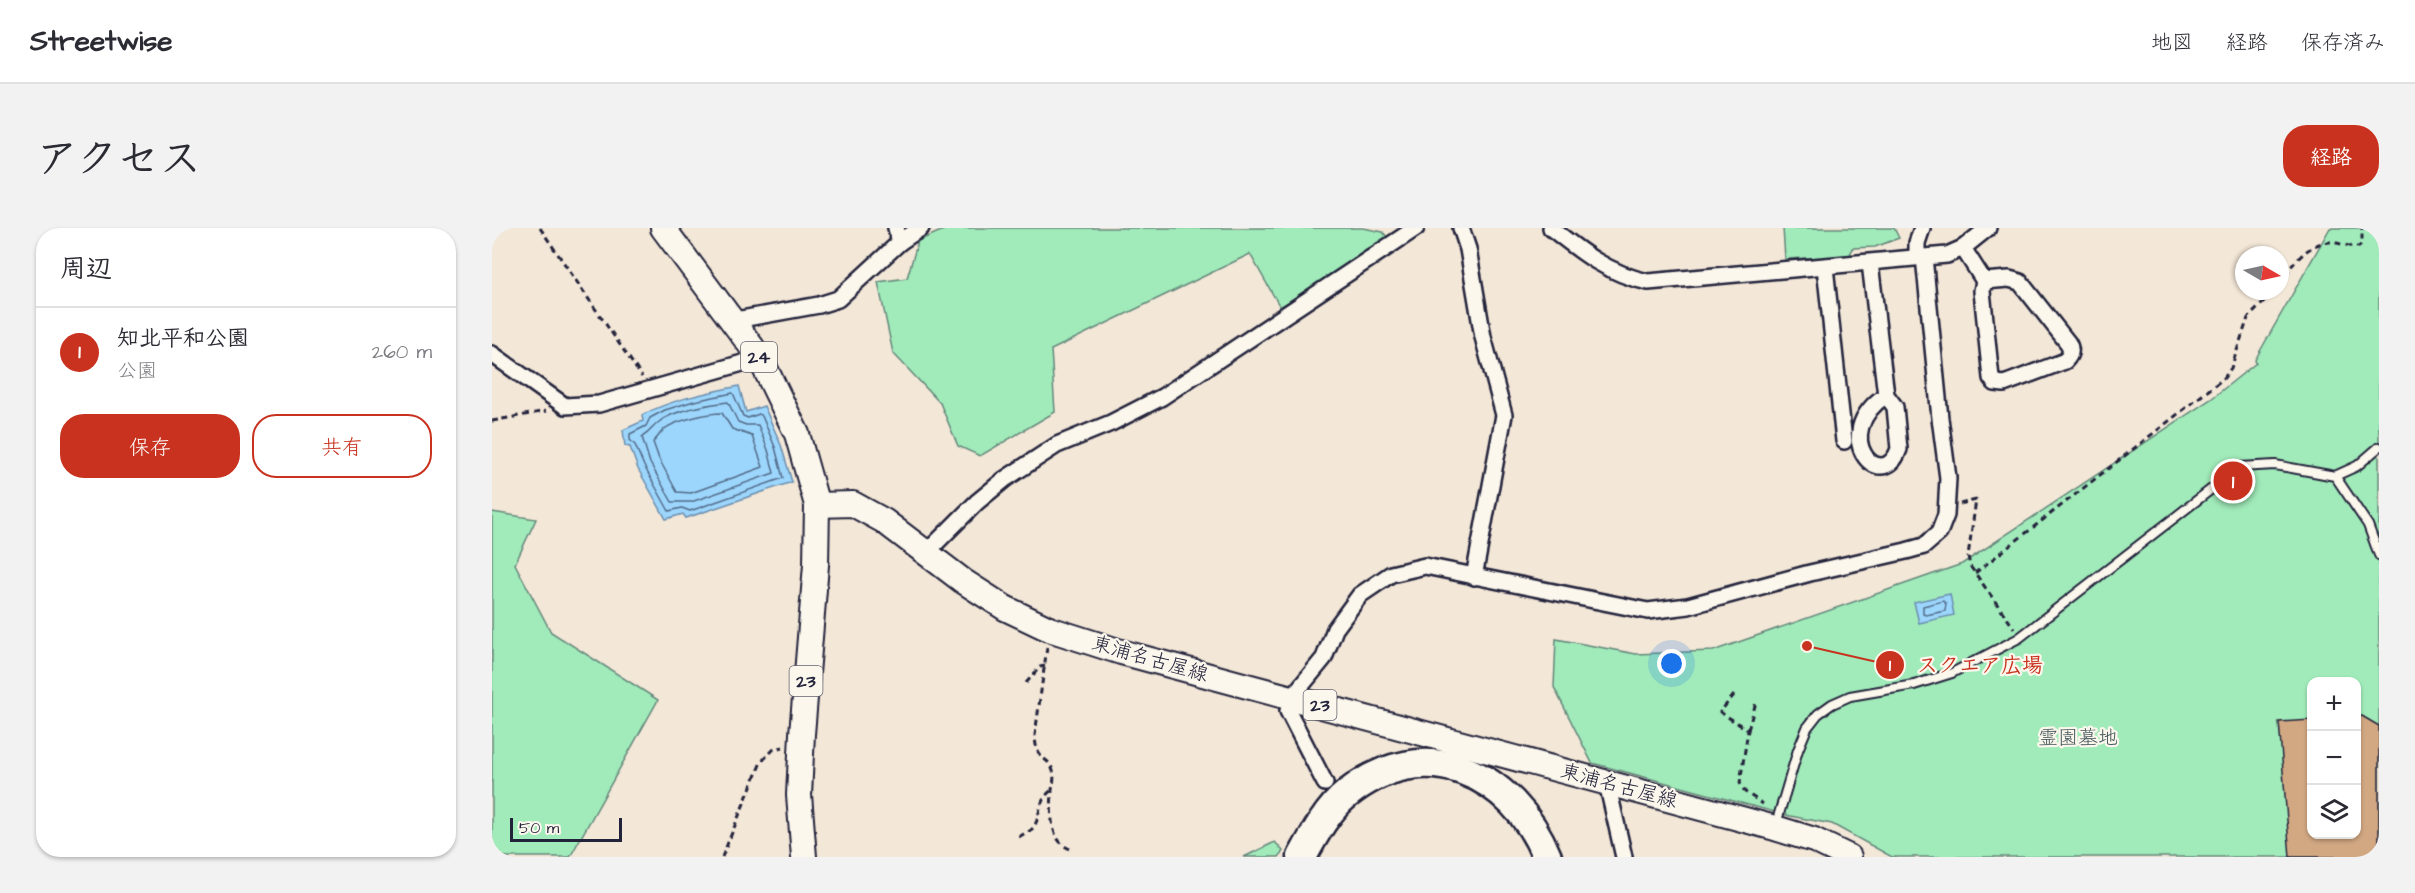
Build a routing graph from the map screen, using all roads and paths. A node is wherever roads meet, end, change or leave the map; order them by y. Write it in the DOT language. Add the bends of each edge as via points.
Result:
graph roads {
  1 [pos="540,228"];
  2 [pos="663,228"];
  3 [pos="921,228"];
  4 [pos="1416,228"];
  5 [pos="1461,228"];
  6 [pos="1551,228"];
  7 [pos="1922,228"];
  8 [pos="1988,228"];
  9 [pos="2362,228"];
  10 [pos="898,235"];
  11 [pos="1964,248"];
  12 [pos="1920,257"];
  13 [pos="1870,263"];
  14 [pos="1825,267"];
  15 [pos="2289,272"];
  16 [pos="1984,281"];
  17 [pos="2266,300"];
  18 [pos="730,321"];
  19 [pos="492,354"];
  20 [pos="760,358"];
  21 [pos="646,390"];
  22 [pos="1886,395"];
  23 [pos="565,406"];
  24 [pos="492,421"];
  25 [pos="1844,441"];
  26 [pos="2379,447"];
  27 [pos="2335,476"];
  28 [pos="817,505"];
  29 [pos="1947,507"];
  30 [pos="926,553"];
  31 [pos="2379,555"];
  32 [pos="1975,573"];
  33 [pos="1474,577"];
  34 [pos="1049,629"];
  35 [pos="2020,637"];
  36 [pos="1045,666"];
  37 [pos="1026,683"];
  38 [pos="1734,695"];
  39 [pos="1292,698"];
  40 [pos="1756,702"];
  41 [pos="1748,730"];
  42 [pos="801,748"];
  43 [pos="1325,783"];
  44 [pos="1607,783"];
  45 [pos="1052,790"];
  46 [pos="1777,821"];
  47 [pos="1019,837"];
  48 [pos="1074,850"];
  49 [pos="722,857"];
  50 [pos="804,857"];
  51 [pos="1302,857"];
  52 [pos="1326,857"];
  53 [pos="1533,857"];
  54 [pos="1546,857"];
  55 [pos="1624,857"];
  56 [pos="1848,857"];
  1 -- 21 [label="path" via="643,378"];
  2 -- 18 [label="main road, 24"];
  3 -- 10 [label="street"];
  4 -- 30 [label="street" via="1162,397 1058,445 1005,479"];
  5 -- 33 [label="street" via="1504,415"];
  6 -- 14 [label="street" via="1608,270 1648,282"];
  7 -- 12 [label="street" via="1917,243"];
  8 -- 11 [label="street"];
  9 -- 15 [label="path" via="2359,247 2316,244"];
  10 -- 18 [label="street" via="838,299"];
  11 -- 12 [label="street" via="1947,255"];
  11 -- 16 [label="street"];
  12 -- 13 [label="street"];
  12 -- 29 [label="street" via="1948,478"];
  13 -- 14 [label="street"];
  13 -- 22 [label="street"];
  14 -- 25 [label="street"];
  16 -- 16 [label="street" via="1991,378 1995,383 2004,384 2069,357 2068,343 2020,282"];
  17 -- 32 [label="path" via="2248,318 2224,378"];
  18 -- 20 [label="main road, 24"];
  19 -- 23 [label="street"];
  20 -- 21 [label="street"];
  20 -- 28 [label="main road, 24" via="796,434"];
  21 -- 23 [label="street" via="599,404"];
  23 -- 24 [label="path"];
  26 -- 27 [label="lane" via="2356,466"];
  27 -- 31 [label="lane" via="2368,525"];
  27 -- 35 [label="lane" via="2275,465 2240,467"];
  28 -- 30 [label="main road, 東浦名古屋線 / 23" via="853,504 884,521"];
  28 -- 42 [label="main road, 23"];
  29 -- 32 [label="path" via="1976,500 1968,556"];
  29 -- 33 [label="street" via="1939,533 1924,546 1663,610 1648,611"];
  30 -- 34 [label="main road, 東浦名古屋線 / 23" via="1005,608"];
  32 -- 35 [label="path"];
  33 -- 39 [label="street" via="1425,567 1391,574 1360,595 1345,613 1324,658"];
  34 -- 36 [label="path"];
  34 -- 39 [label="main road, 東浦名古屋線 / 23"];
  35 -- 46 [label="lane" via="1952,673 1914,686 1850,696 1818,714 1798,750"];
  36 -- 37 [label="path"];
  36 -- 45 [label="path" via="1035,735 1039,756 1053,768"];
  38 -- 41 [label="path" via="1720,712"];
  39 -- 43 [label="street" via="1288,711"];
  39 -- 44 [label="main road, 東浦名古屋線 / 23"];
  40 -- 41 [label="path"];
  41 -- 46 [label="path" via="1740,783"];
  42 -- 49 [label="path" via="774,748 761,762"];
  42 -- 50 [label="main road, 23" via="799,795"];
  44 -- 46 [label="main road, 東浦名古屋線 / 23"];
  44 -- 55 [label="street"];
  45 -- 47 [label="path" via="1039,806 1034,825"];
  45 -- 48 [label="path" via="1054,834 1065,849"];
  46 -- 56 [label="main road, 東浦名古屋線 / 23"];
  51 -- 54 [label="highway" via="1315,832 1346,795 1370,778 1416,764 1452,766 1486,779 1526,816"];
  52 -- 53 [label="highway" via="1347,815 1382,789 1434,781 1467,788 1507,812 1526,836"];
}
